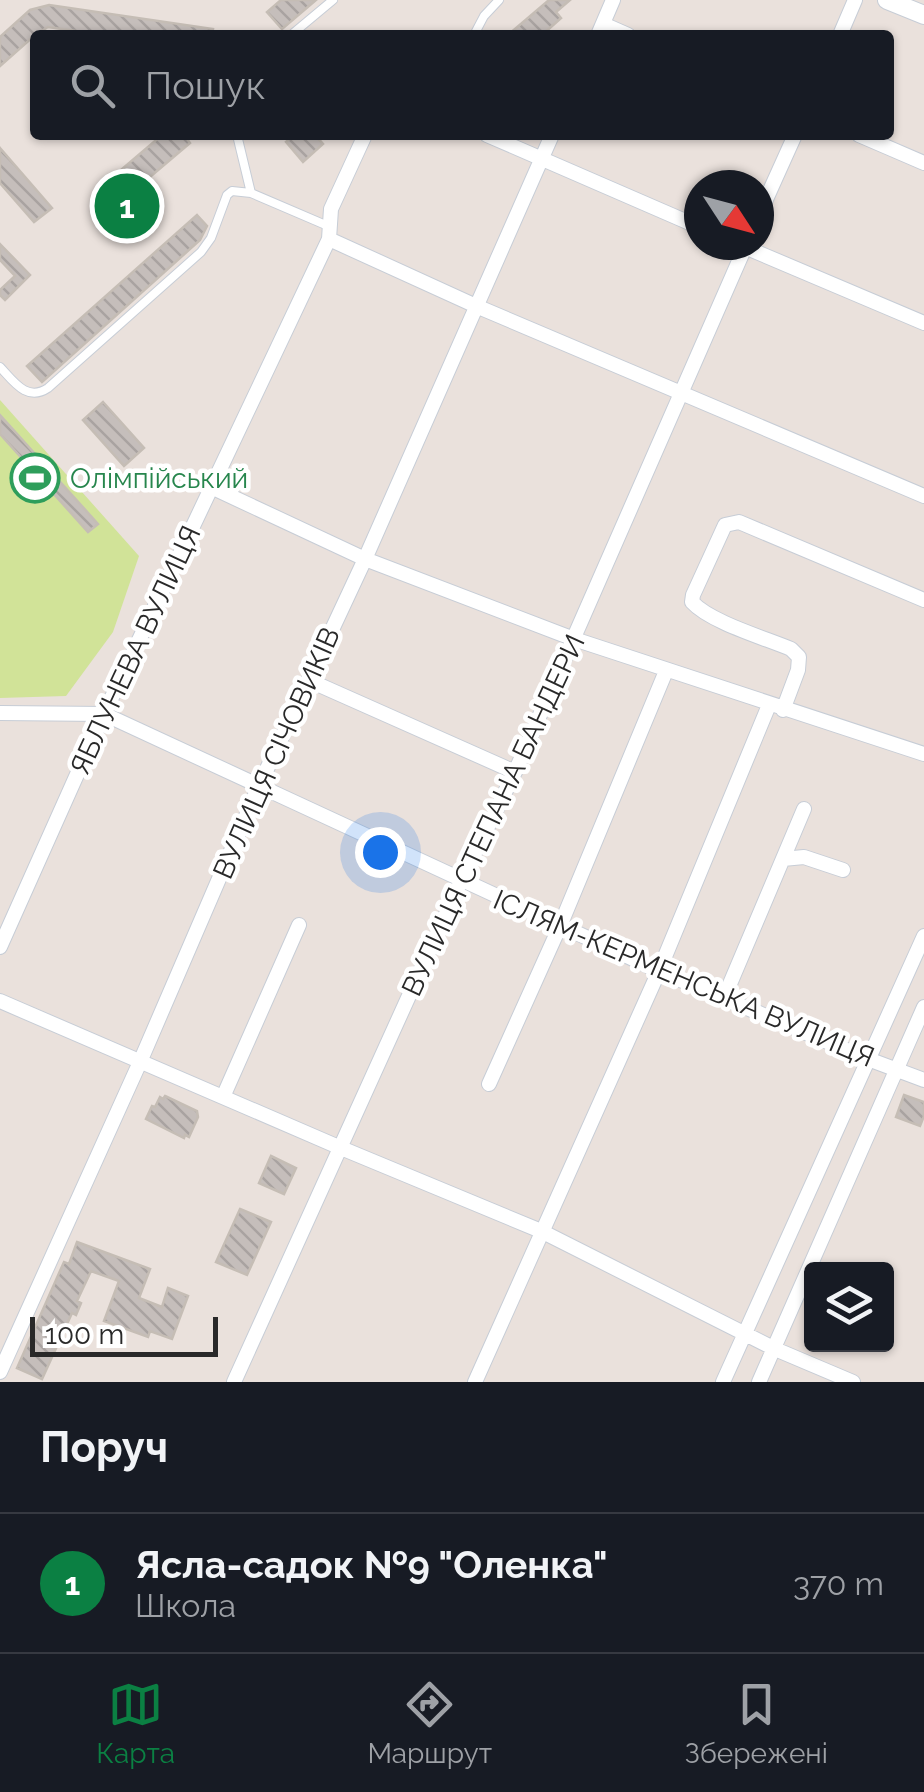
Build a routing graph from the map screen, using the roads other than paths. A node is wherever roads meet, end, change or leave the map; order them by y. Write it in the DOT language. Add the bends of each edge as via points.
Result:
graph roads {
  1 [pos="333,0"];
  2 [pos="499,0"];
  3 [pos="614,0"];
  4 [pos="855,0"];
  5 [pos="887,0"];
  6 [pos="924,16"];
  7 [pos="297,30"];
  8 [pos="477,30"];
  9 [pos="600,30"];
  10 [pos="842,30"];
  11 [pos="238,140"];
  12 [pos="363,140"];
  13 [pos="498,140"];
  14 [pos="550,140"];
  15 [pos="793,140"];
  16 [pos="871,140"];
  17 [pos="542,159"];
  18 [pos="924,163"];
  19 [pos="774,182"];
  20 [pos="251,192"];
  21 [pos="684,221"];
  22 [pos="329,232"];
  23 [pos="774,259"];
  24 [pos="738,260"];
  25 [pos="476,306"];
  26 [pos="924,323"];
  27 [pos="0,367"];
  28 [pos="680,392"];
  29 [pos="211,487"];
  30 [pos="924,496"];
  31 [pos="365,559"];
  32 [pos="924,600"];
  33 [pos="574,640"];
  34 [pos="666,670"];
  35 [pos="308,680"];
  36 [pos="776,707"];
  37 [pos="0,713"];
  38 [pos="104,714"];
  39 [pos="924,754"];
  40 [pos="515,772"];
  41 [pos="259,786"];
  42 [pos="804,808"];
  43 [pos="783,859"];
  44 [pos="844,870"];
  45 [pos="461,881"];
  46 [pos="298,925"];
  47 [pos="560,926"];
  48 [pos="924,936"];
  49 [pos="0,947"];
  50 [pos="659,971"];
  51 [pos="724,998"];
  52 [pos="0,1002"];
  53 [pos="924,1007"];
  54 [pos="868,1059"];
  55 [pos="140,1062"];
  56 [pos="897,1068"];
  57 [pos="924,1080"];
  58 [pos="489,1084"];
  59 [pos="222,1097"];
  60 [pos="342,1148"];
  61 [pos="541,1231"];
  62 [pos="746,1332"];
  63 [pos="774,1349"];
  64 [pos="0,1372"];
  65 [pos="234,1382"];
  66 [pos="475,1382"];
  67 [pos="723,1382"];
  68 [pos="760,1382"];
  69 [pos="853,1382"];
  1 -- 7 [label="lane"];
  2 -- 8 [label="lane"];
  3 -- 9 [label="street"];
  4 -- 10 [label="street"];
  5 -- 6 [label="street"];
  11 -- 20 [label="lane"];
  12 -- 22 [label="street, ЯБЛУНЕВА ВУЛИЦЯ" via="331,209"];
  13 -- 17 [label="street"];
  14 -- 17 [label="street, ВУЛИЦЯ СІЧОВИКІВ"];
  15 -- 19 [label="street"];
  16 -- 18 [label="street"];
  17 -- 21 [label="street"];
  17 -- 25 [label="street, ВУЛИЦЯ СІЧОВИКІВ"];
  20 -- 22 [label="lane"];
  20 -- 27 [label="lane" via="227,195 201,252 40,394 28,394"];
  22 -- 25 [label="street"];
  22 -- 29 [label="street, ЯБЛУНЕВА ВУЛИЦЯ"];
  23 -- 26 [label="street"];
  24 -- 28 [label="street, ВУЛИЦЯ СТЕПАНА БАНДЕРИ"];
  25 -- 28 [label="street"];
  25 -- 31 [label="street, ВУЛИЦЯ СІЧОВИКІВ"];
  28 -- 30 [label="street"];
  28 -- 33 [label="street, ВУЛИЦЯ СТЕПАНА БАНДЕРИ"];
  29 -- 31 [label="street"];
  29 -- 38 [label="street, ЯБЛУНЕВА ВУЛИЦЯ"];
  31 -- 33 [label="street"];
  31 -- 35 [label="street, ВУЛИЦЯ СІЧОВИКІВ"];
  32 -- 36 [label="street" via="739,522 725,526 692,602 799,657"];
  33 -- 34 [label="street"];
  33 -- 40 [label="street, ВУЛИЦЯ СТЕПАНА БАНДЕРИ"];
  34 -- 36 [label="street"];
  34 -- 47 [label="street"];
  35 -- 40 [label="street"];
  35 -- 41 [label="street, ВУЛИЦЯ СІЧОВИКІВ"];
  36 -- 39 [label="street"];
  36 -- 50 [label="street"];
  37 -- 38 [label="street, ІСЛЯМ-КЕРМЕНСЬКА ВУЛИЦЯ"];
  38 -- 41 [label="street, ІСЛЯМ-КЕРМЕНСЬКА ВУЛИЦЯ"];
  38 -- 49 [label="street, ЯБЛУНЕВА ВУЛИЦЯ"];
  40 -- 45 [label="street, ВУЛИЦЯ СТЕПАНА БАНДЕРИ"];
  41 -- 45 [label="street, ІСЛЯМ-КЕРМЕНСЬКА ВУЛИЦЯ"];
  41 -- 55 [label="street, ВУЛИЦЯ СІЧОВИКІВ"];
  42 -- 43 [label="street"];
  43 -- 44 [label="street" via="804,857"];
  43 -- 51 [label="street"];
  45 -- 47 [label="street, ІСЛЯМ-КЕРМЕНСЬКА ВУЛИЦЯ"];
  45 -- 60 [label="street, ВУЛИЦЯ СТЕПАНА БАНДЕРИ"];
  46 -- 59 [label="street"];
  47 -- 50 [label="street, ІСЛЯМ-КЕРМЕНСЬКА ВУЛИЦЯ"];
  47 -- 58 [label="street"];
  48 -- 54 [label="street"];
  50 -- 51 [label="street, ІСЛЯМ-КЕРМЕНСЬКА ВУЛИЦЯ"];
  50 -- 61 [label="street"];
  51 -- 54 [label="street, ІСЛЯМ-КЕРМЕНСЬКА ВУЛИЦЯ"];
  52 -- 55 [label="street"];
  53 -- 56 [label="street"];
  54 -- 56 [label="street, ІСЛЯМ-КЕРМЕНСЬКА ВУЛИЦЯ"];
  54 -- 62 [label="street"];
  55 -- 59 [label="street"];
  55 -- 64 [label="street, ВУЛИЦЯ СІЧОВИКІВ"];
  56 -- 57 [label="street, ІСЛЯМ-КЕРМЕНСЬКА ВУЛИЦЯ"];
  56 -- 63 [label="street"];
  59 -- 60 [label="street"];
  60 -- 61 [label="street"];
  60 -- 65 [label="street, ВУЛИЦЯ СТЕПАНА БАНДЕРИ"];
  61 -- 62 [label="street"];
  61 -- 66 [label="street"];
  62 -- 63 [label="street"];
  62 -- 67 [label="street"];
  63 -- 68 [label="street"];
  63 -- 69 [label="street"];
}
